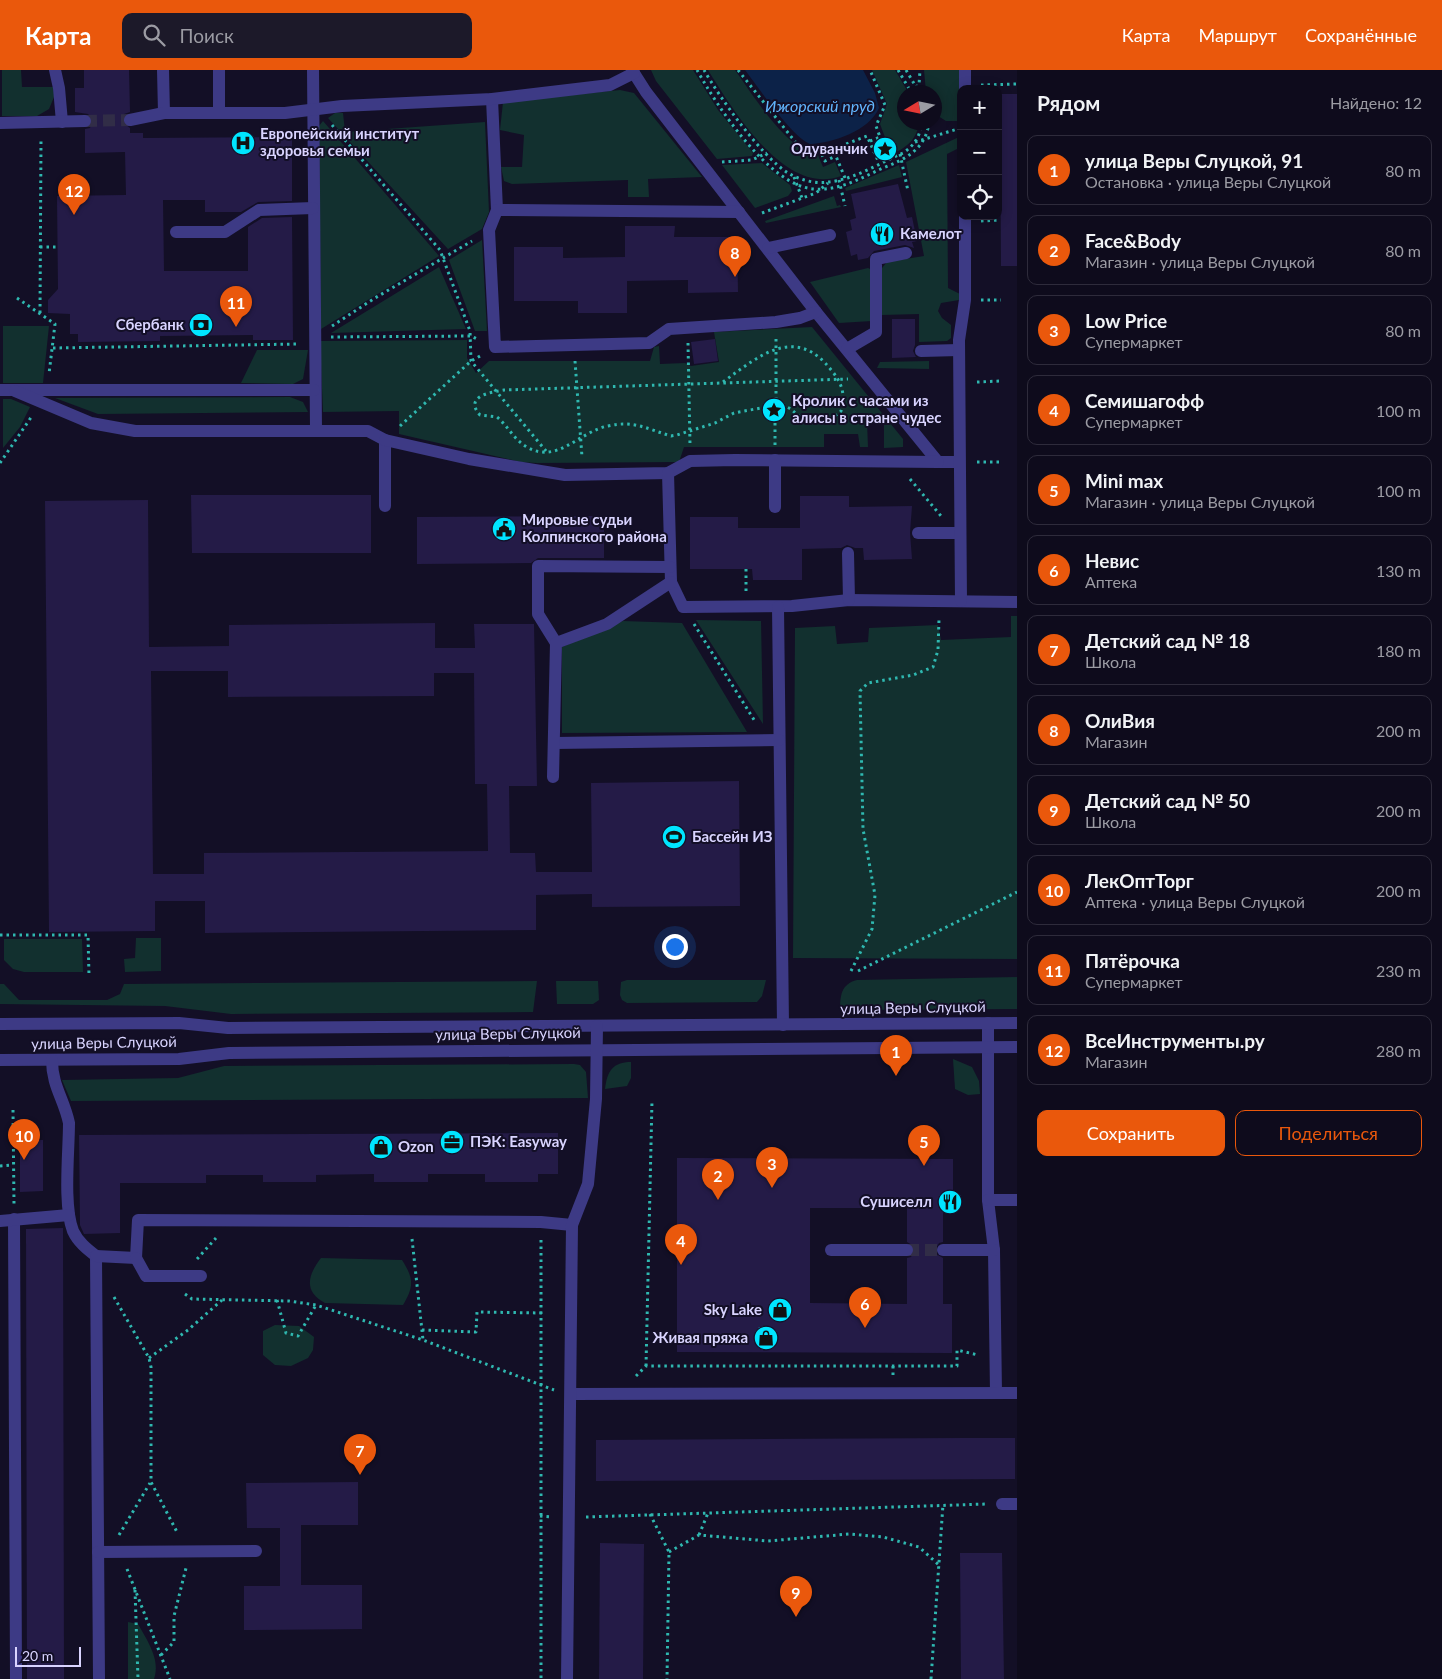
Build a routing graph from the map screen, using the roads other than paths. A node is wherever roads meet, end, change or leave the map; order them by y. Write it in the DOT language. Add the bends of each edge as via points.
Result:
graph roads {
  1 [pos="55,70"];
  2 [pos="163,70"];
  3 [pos="219,70"];
  4 [pos="313,70"];
  5 [pos="965,70"];
  6 [pos="633,72"];
  7 [pos="965,85"];
  8 [pos="492,99"];
  9 [pos="313,110"];
  10 [pos="164,113"];
  11 [pos="219,113"];
  12 [pos="130,120"];
  13 [pos="84,121"];
  14 [pos="62,122"];
  15 [pos="0,124"];
  16 [pos="314,208"];
  17 [pos="498,210"];
  18 [pos="739,212"];
  19 [pos="965,220"];
  20 [pos="176,232"];
  21 [pos="830,235"];
  22 [pos="768,248"];
  23 [pos="906,253"];
  24 [pos="816,312"];
  25 [pos="847,350"];
  26 [pos="959,350"];
  27 [pos="921,351"];
  28 [pos="0,390"];
  29 [pos="314,390"];
  30 [pos="15,391"];
  31 [pos="316,430"];
  32 [pos="385,440"];
  33 [pos="775,460"];
  34 [pos="938,462"];
  35 [pos="959,462"];
  36 [pos="668,473"];
  37 [pos="385,506"];
  38 [pos="775,507"];
  39 [pos="918,533"];
  40 [pos="955,533"];
  41 [pos="848,553"];
  42 [pos="670,567"];
  43 [pos="671,582"];
  44 [pos="849,600"];
  45 [pos="962,601"];
  46 [pos="1017,602"];
  47 [pos="778,607"];
  48 [pos="556,643"];
  49 [pos="773,740"];
  50 [pos="554,743"];
  51 [pos="552,777"];
  52 [pos="988,1023"];
  53 [pos="1017,1023"];
  54 [pos="0,1024"];
  55 [pos="783,1025"];
  56 [pos="597,1026"];
  57 [pos="1017,1046"];
  58 [pos="989,1047"];
  59 [pos="597,1049"];
  60 [pos="0,1060"];
  61 [pos="52,1060"];
  62 [pos="988,1200"];
  63 [pos="1017,1200"];
  64 [pos="69,1215"];
  65 [pos="14,1219"];
  66 [pos="0,1220"];
  67 [pos="572,1225"];
  68 [pos="831,1250"];
  69 [pos="907,1250"];
  70 [pos="943,1250"];
  71 [pos="994,1250"];
  72 [pos="96,1256"];
  73 [pos="136,1258"];
  74 [pos="200,1276"];
  75 [pos="996,1392"];
  76 [pos="1017,1393"];
  77 [pos="571,1394"];
  78 [pos="1002,1504"];
  79 [pos="1017,1504"];
  80 [pos="256,1551"];
  81 [pos="98,1552"];
  82 [pos="16,1679"];
  83 [pos="99,1679"];
  84 [pos="567,1679"];
  1 -- 14 [label="street"];
  2 -- 10 [label="street"];
  3 -- 11 [label="street"];
  4 -- 9 [label="street"];
  5 -- 7 [label="street"];
  6 -- 8 [label="street" via="610,86"];
  6 -- 18 [label="street"];
  8 -- 9 [label="street"];
  8 -- 17 [label="street"];
  9 -- 11 [label="street"];
  9 -- 16 [label="street"];
  10 -- 11 [label="street"];
  10 -- 12 [label="street"];
  13 -- 14 [label="street"];
  14 -- 15 [label="street"];
  16 -- 20 [label="street" via="259,210 225,232"];
  16 -- 29 [label="street"];
  17 -- 18 [label="street"];
  17 -- 24 [label="street" via="489,230 495,347 649,343 669,329 776,322"];
  18 -- 22 [label="street"];
  19 -- 26 [label="street" via="965,300"];
  21 -- 22 [label="street"];
  22 -- 24 [label="street"];
  23 -- 25 [label="street" via="876,259 876,332"];
  24 -- 25 [label="street"];
  25 -- 34 [label="street"];
  26 -- 27 [label="street"];
  26 -- 35 [label="street"];
  28 -- 30 [label="street"];
  29 -- 30 [label="street"];
  29 -- 31 [label="street"];
  30 -- 31 [label="street" via="91,423 135,430"];
  31 -- 32 [label="street" via="368,431"];
  32 -- 36 [label="street" via="469,459 565,475"];
  32 -- 37 [label="street"];
  33 -- 34 [label="street"];
  33 -- 36 [label="street" via="690,461"];
  33 -- 38 [label="street"];
  34 -- 35 [label="street"];
  35 -- 40 [label="street"];
  36 -- 42 [label="street"];
  39 -- 40 [label="street"];
  40 -- 45 [label="street"];
  41 -- 44 [label="street"];
  42 -- 43 [label="street"];
  42 -- 48 [label="street" via="538,566 538,614"];
  43 -- 47 [label="street" via="683,607"];
  43 -- 48 [label="street" via="607,624"];
  44 -- 45 [label="street"];
  44 -- 47 [label="street"];
  45 -- 46 [label="street"];
  47 -- 49 [label="street"];
  48 -- 50 [label="street"];
  49 -- 50 [label="street"];
  49 -- 55 [label="street"];
  50 -- 51 [label="street"];
  52 -- 53 [label="street, улица Веры Слуцкой"];
  52 -- 55 [label="street, улица Веры Слуцкой"];
  52 -- 58 [label="street"];
  54 -- 56 [label="street, улица Веры Слуцкой" via="179,1023 228,1028"];
  55 -- 56 [label="street, улица Веры Слуцкой"];
  56 -- 59 [label="street"];
  57 -- 58 [label="street, улица Веры Слуцкой"];
  58 -- 59 [label="street, улица Веры Слуцкой"];
  58 -- 62 [label="street"];
  59 -- 61 [label="street, улица Веры Слуцкой" via="229,1053 178,1060"];
  59 -- 67 [label="street" via="588,1184"];
  60 -- 61 [label="street, улица Веры Слуцкой"];
  61 -- 64 [label="street" via="52,1079 69,1123"];
  62 -- 63 [label="street"];
  62 -- 71 [label="street"];
  64 -- 65 [label="street"];
  64 -- 72 [label="street" via="83,1246"];
  65 -- 66 [label="street"];
  65 -- 82 [label="street"];
  67 -- 73 [label="street" via="541,1222 138,1220"];
  67 -- 77 [label="street"];
  68 -- 69 [label="street"];
  70 -- 71 [label="street"];
  71 -- 75 [label="street"];
  72 -- 73 [label="street"];
  72 -- 81 [label="street"];
  73 -- 74 [label="street" via="146,1276"];
  75 -- 76 [label="street"];
  75 -- 77 [label="street"];
  77 -- 84 [label="street"];
  78 -- 79 [label="street"];
  80 -- 81 [label="street"];
  81 -- 83 [label="street"];
}
